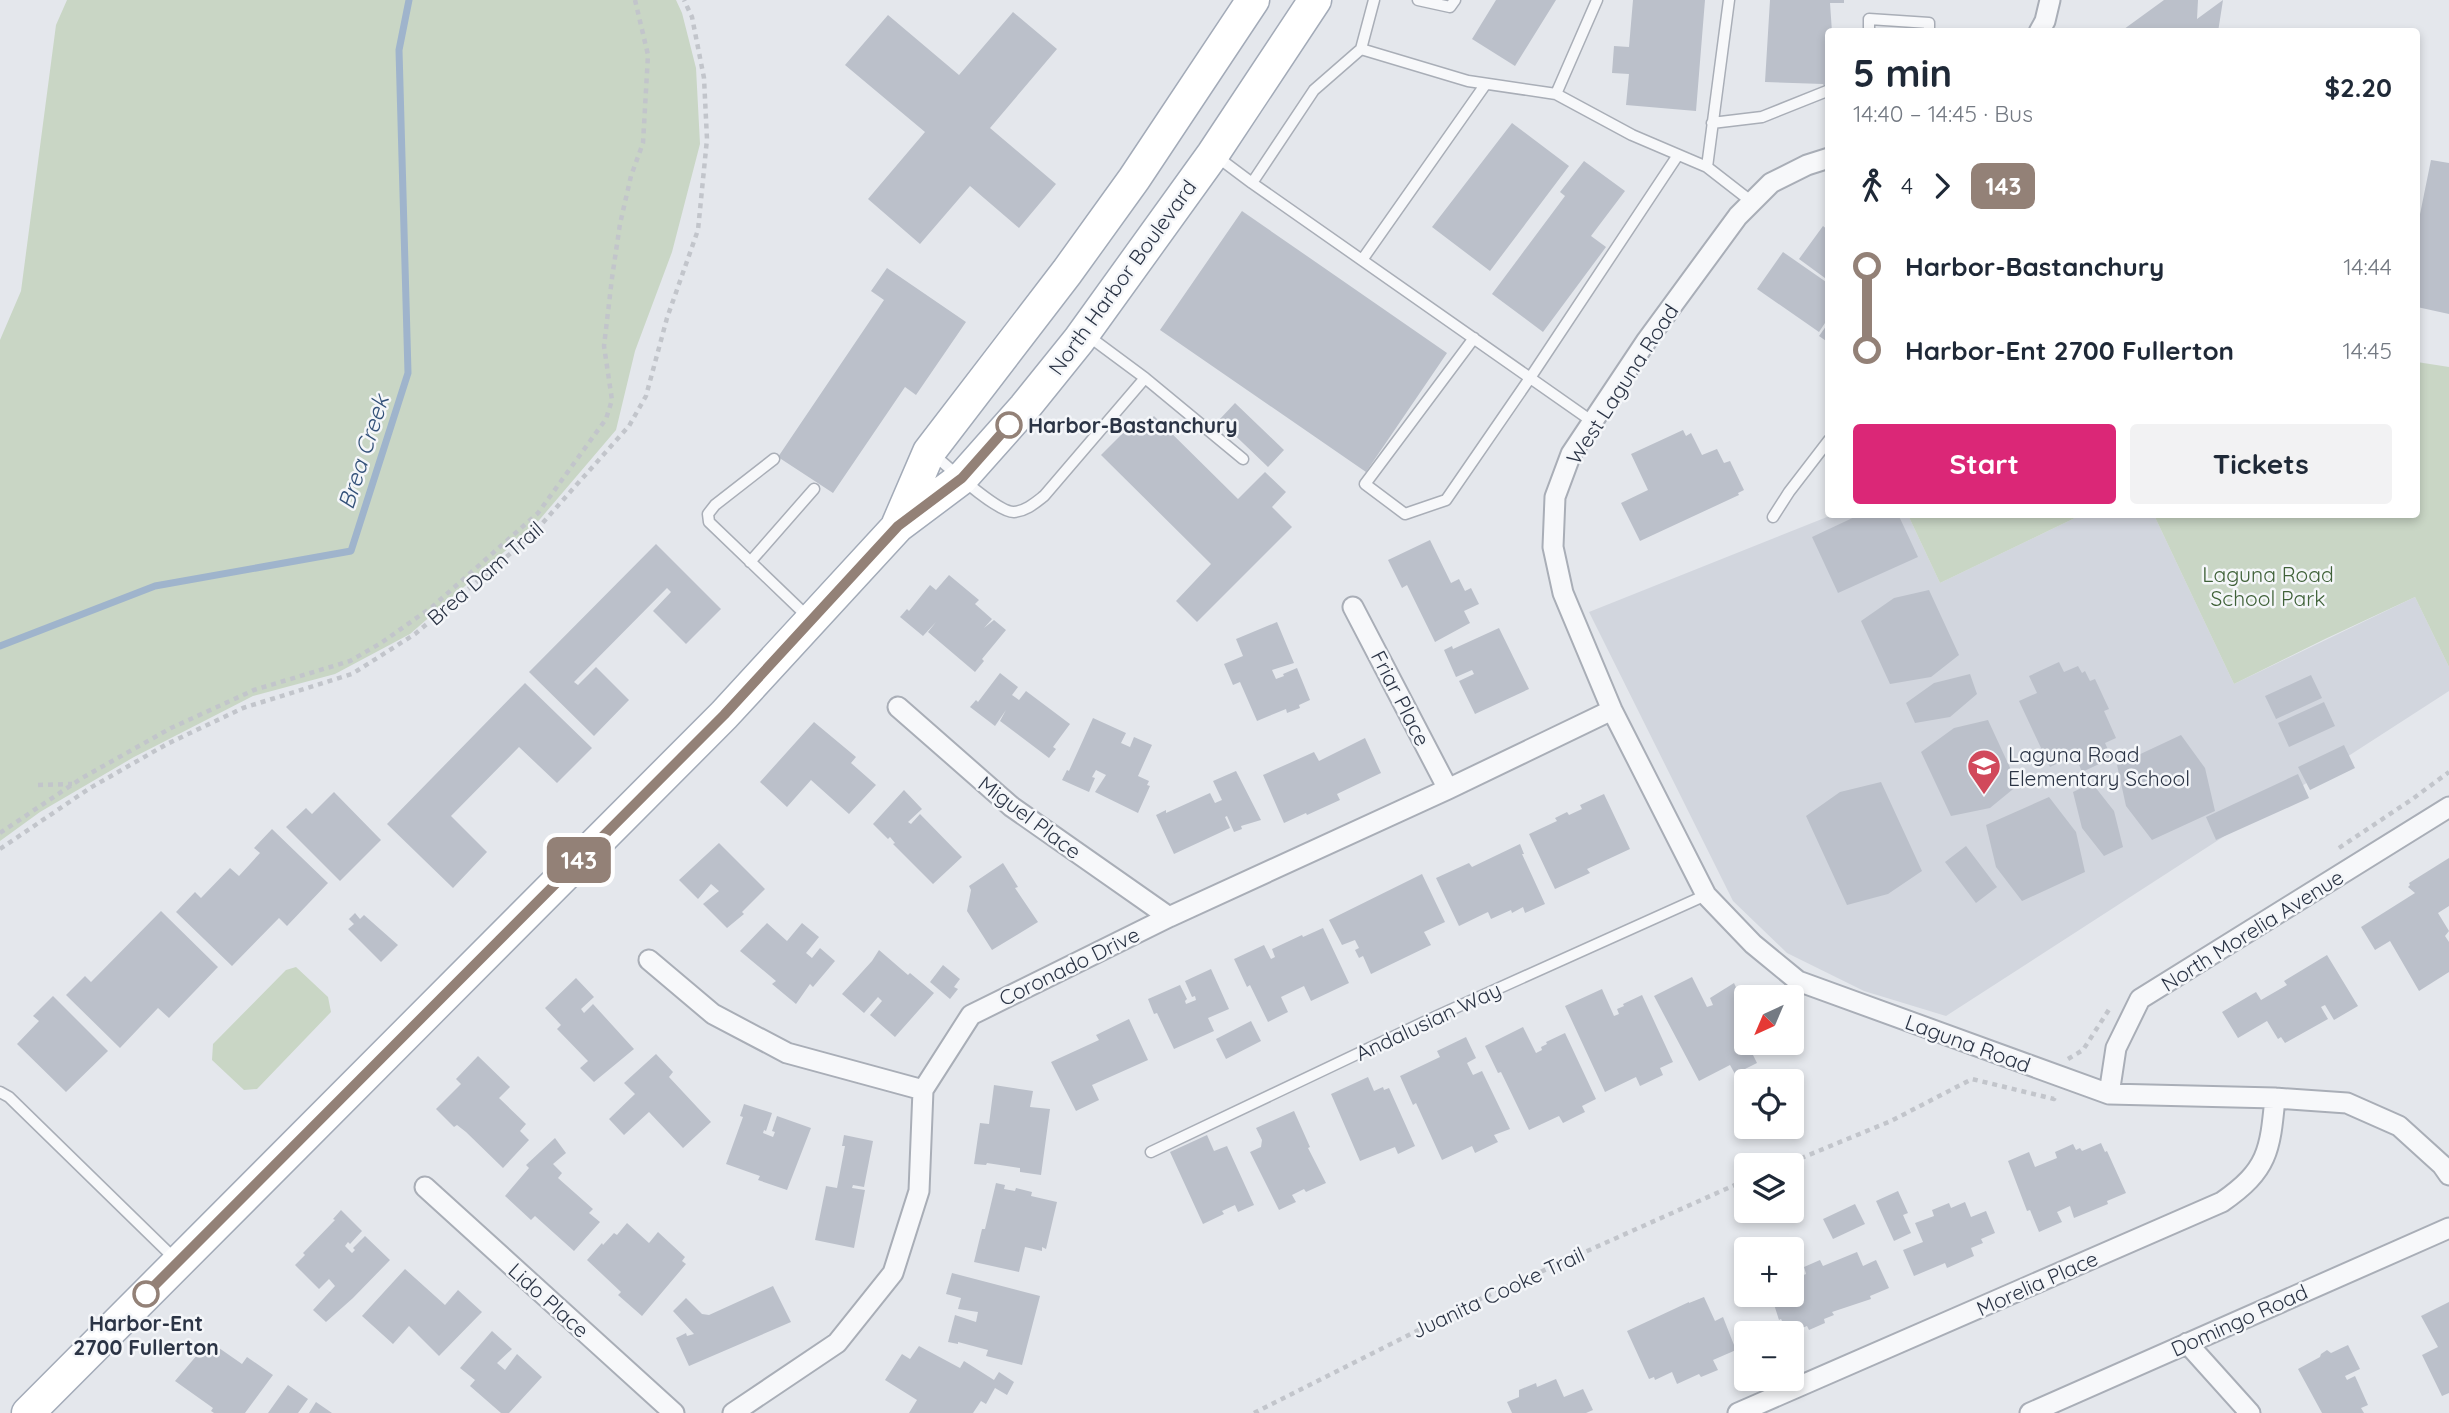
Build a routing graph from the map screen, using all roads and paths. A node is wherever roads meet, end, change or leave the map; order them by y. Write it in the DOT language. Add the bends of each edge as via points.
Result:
graph roads {
  1 [pos="635,0"];
  2 [pos="684,0"];
  3 [pos="1253,0"];
  4 [pos="1315,0"];
  5 [pos="1374,0"];
  6 [pos="1418,0"];
  7 [pos="1455,0"];
  8 [pos="1597,0"];
  9 [pos="1729,0"];
  10 [pos="2050,0"];
  11 [pos="1870,28"];
  12 [pos="1929,28"];
  13 [pos="2041,28"];
  14 [pos="1361,50"];
  15 [pos="1485,85"];
  16 [pos="1825,92"];
  17 [pos="1556,94"];
  18 [pos="1712,123"];
  19 [pos="1213,154"];
  20 [pos="1678,155"];
  21 [pos="1825,159"];
  22 [pos="1707,167"];
  23 [pos="1252,183"];
  24 [pos="1752,202"];
  25 [pos="1362,260"];
  26 [pos="1084,333"];
  27 [pos="1474,338"];
  28 [pos="1530,378"];
  29 [pos="1145,379"];
  30 [pos="1593,422"];
  31 [pos="1825,445"];
  32 [pos="929,452"];
  33 [pos="774,459"];
  34 [pos="1243,459"];
  35 [pos="962,478"];
  36 [pos="814,489"];
  37 [pos="1773,517"];
  38 [pos="898,526"];
  39 [pos="750,562"];
  40 [pos="1353,607"];
  41 [pos="811,620"];
  42 [pos="898,707"];
  43 [pos="1612,710"];
  44 [pos="38,785"];
  45 [pos="72,785"];
  46 [pos="1448,789"];
  47 [pos="2449,807"];
  48 [pos="0,833"];
  49 [pos="0,849"];
  50 [pos="1706,895"];
  51 [pos="1169,917"];
  52 [pos="649,960"];
  53 [pos="1972,1079"];
  54 [pos="923,1090"];
  55 [pos="0,1092"];
  56 [pos="2109,1094"];
  57 [pos="2275,1098"];
  58 [pos="1151,1152"];
  59 [pos="1804,1157"];
  60 [pos="2449,1175"];
  61 [pos="1734,1185"];
  62 [pos="425,1187"];
  63 [pos="2449,1228"];
  64 [pos="178,1262"];
  65 [pos="2187,1343"];
  66 [pos="28,1413"];
  67 [pos="674,1413"];
  68 [pos="733,1413"];
  69 [pos="1254,1413"];
  70 [pos="1738,1413"];
  71 [pos="2031,1413"];
  72 [pos="2250,1413"];
  1 -- 45 [label="path" via="648,55 643,143 620,224 604,346 612,400 599,429 538,513 413,622 350,661 254,690 171,728"];
  2 -- 49 [label="path, Brea Dam Trail" via="692,17 704,78 707,127 698,230 646,396 629,426 530,537 415,634 352,674 243,708 167,744 90,788"];
  3 -- 32 [label="main road, North Harbor Boulevard" via="1097,230"];
  4 -- 19 [label="main road, North Harbor Boulevard"];
  5 -- 14 [label="lane"];
  6 -- 7 [label="lane" via="1450,7"];
  8 -- 17 [label="lane"];
  9 -- 18 [label="lane"];
  10 -- 13 [label="street"];
  11 -- 12 [label="lane" via="1870,19 1929,23"];
  14 -- 15 [label="lane"];
  14 -- 23 [label="lane" via="1314,90"];
  15 -- 17 [label="lane"];
  15 -- 25 [label="lane"];
  16 -- 18 [label="lane" via="1762,117"];
  17 -- 20 [label="lane"];
  18 -- 22 [label="lane"];
  19 -- 23 [label="lane"];
  19 -- 26 [label="main road, North Harbor Boulevard"];
  20 -- 22 [label="lane"];
  20 -- 28 [label="lane"];
  21 -- 24 [label="street, West Laguna Road" via="1771,183"];
  22 -- 24 [label="lane"];
  23 -- 25 [label="lane"];
  24 -- 30 [label="street, West Laguna Road" via="1647,340"];
  25 -- 27 [label="lane"];
  26 -- 29 [label="lane"];
  26 -- 35 [label="main road, North Harbor Boulevard"];
  27 -- 28 [label="lane"];
  27 -- 28 [label="lane" via="1365,484 1405,514 1446,500"];
  28 -- 30 [label="lane"];
  29 -- 34 [label="lane"];
  29 -- 35 [label="lane" via="1044,496 1024,509 1003,509"];
  30 -- 43 [label="street, West Laguna Road" via="1572,454 1555,497 1553,547 1563,593"];
  31 -- 37 [label="lane"];
  32 -- 35 [label="lane"];
  32 -- 38 [label="main road, North Harbor Boulevard"];
  33 -- 39 [label="lane" via="708,514 709,522"];
  35 -- 38 [label="main road, North Harbor Boulevard"];
  36 -- 39 [label="lane"];
  38 -- 41 [label="main road, North Harbor Boulevard"];
  39 -- 41 [label="lane"];
  40 -- 46 [label="street, Friar Place"];
  41 -- 64 [label="main road, North Harbor Boulevard" via="724,715"];
  42 -- 51 [label="street, Miguel Place" via="1012,807"];
  43 -- 46 [label="street, Coronado Drive"];
  43 -- 50 [label="street, Laguna Road"];
  44 -- 45 [label="path"];
  45 -- 48 [label="path"];
  46 -- 51 [label="street, Coronado Drive"];
  47 -- 56 [label="street, North Morelia Avenue" via="2140,999 2116,1048"];
  50 -- 56 [label="street, Laguna Road" via="1753,944 1798,981"];
  50 -- 58 [label="lane, Andalusian Way"];
  51 -- 54 [label="street, Coronado Drive" via="971,1015"];
  52 -- 54 [label="street" via="713,1014 787,1053"];
  53 -- 59 [label="path" via="1891,1121"];
  54 -- 68 [label="street" via="919,1191 893,1273 837,1343"];
  55 -- 64 [label="lane"];
  56 -- 57 [label="street, Laguna Road"];
  57 -- 60 [label="street, Laguna Road" via="2347,1102 2399,1126"];
  57 -- 70 [label="street, Morelia Place" via="2262,1164 2245,1186 2222,1202"];
  61 -- 69 [label="path, Juanita Cooke Trail" via="1482,1298"];
  62 -- 67 [label="street, Lido Place"];
  63 -- 65 [label="street, Domingo Road"];
  64 -- 66 [label="main road, North Harbor Boulevard"];
  65 -- 71 [label="street, Domingo Road"];
  65 -- 72 [label="street"];
}
